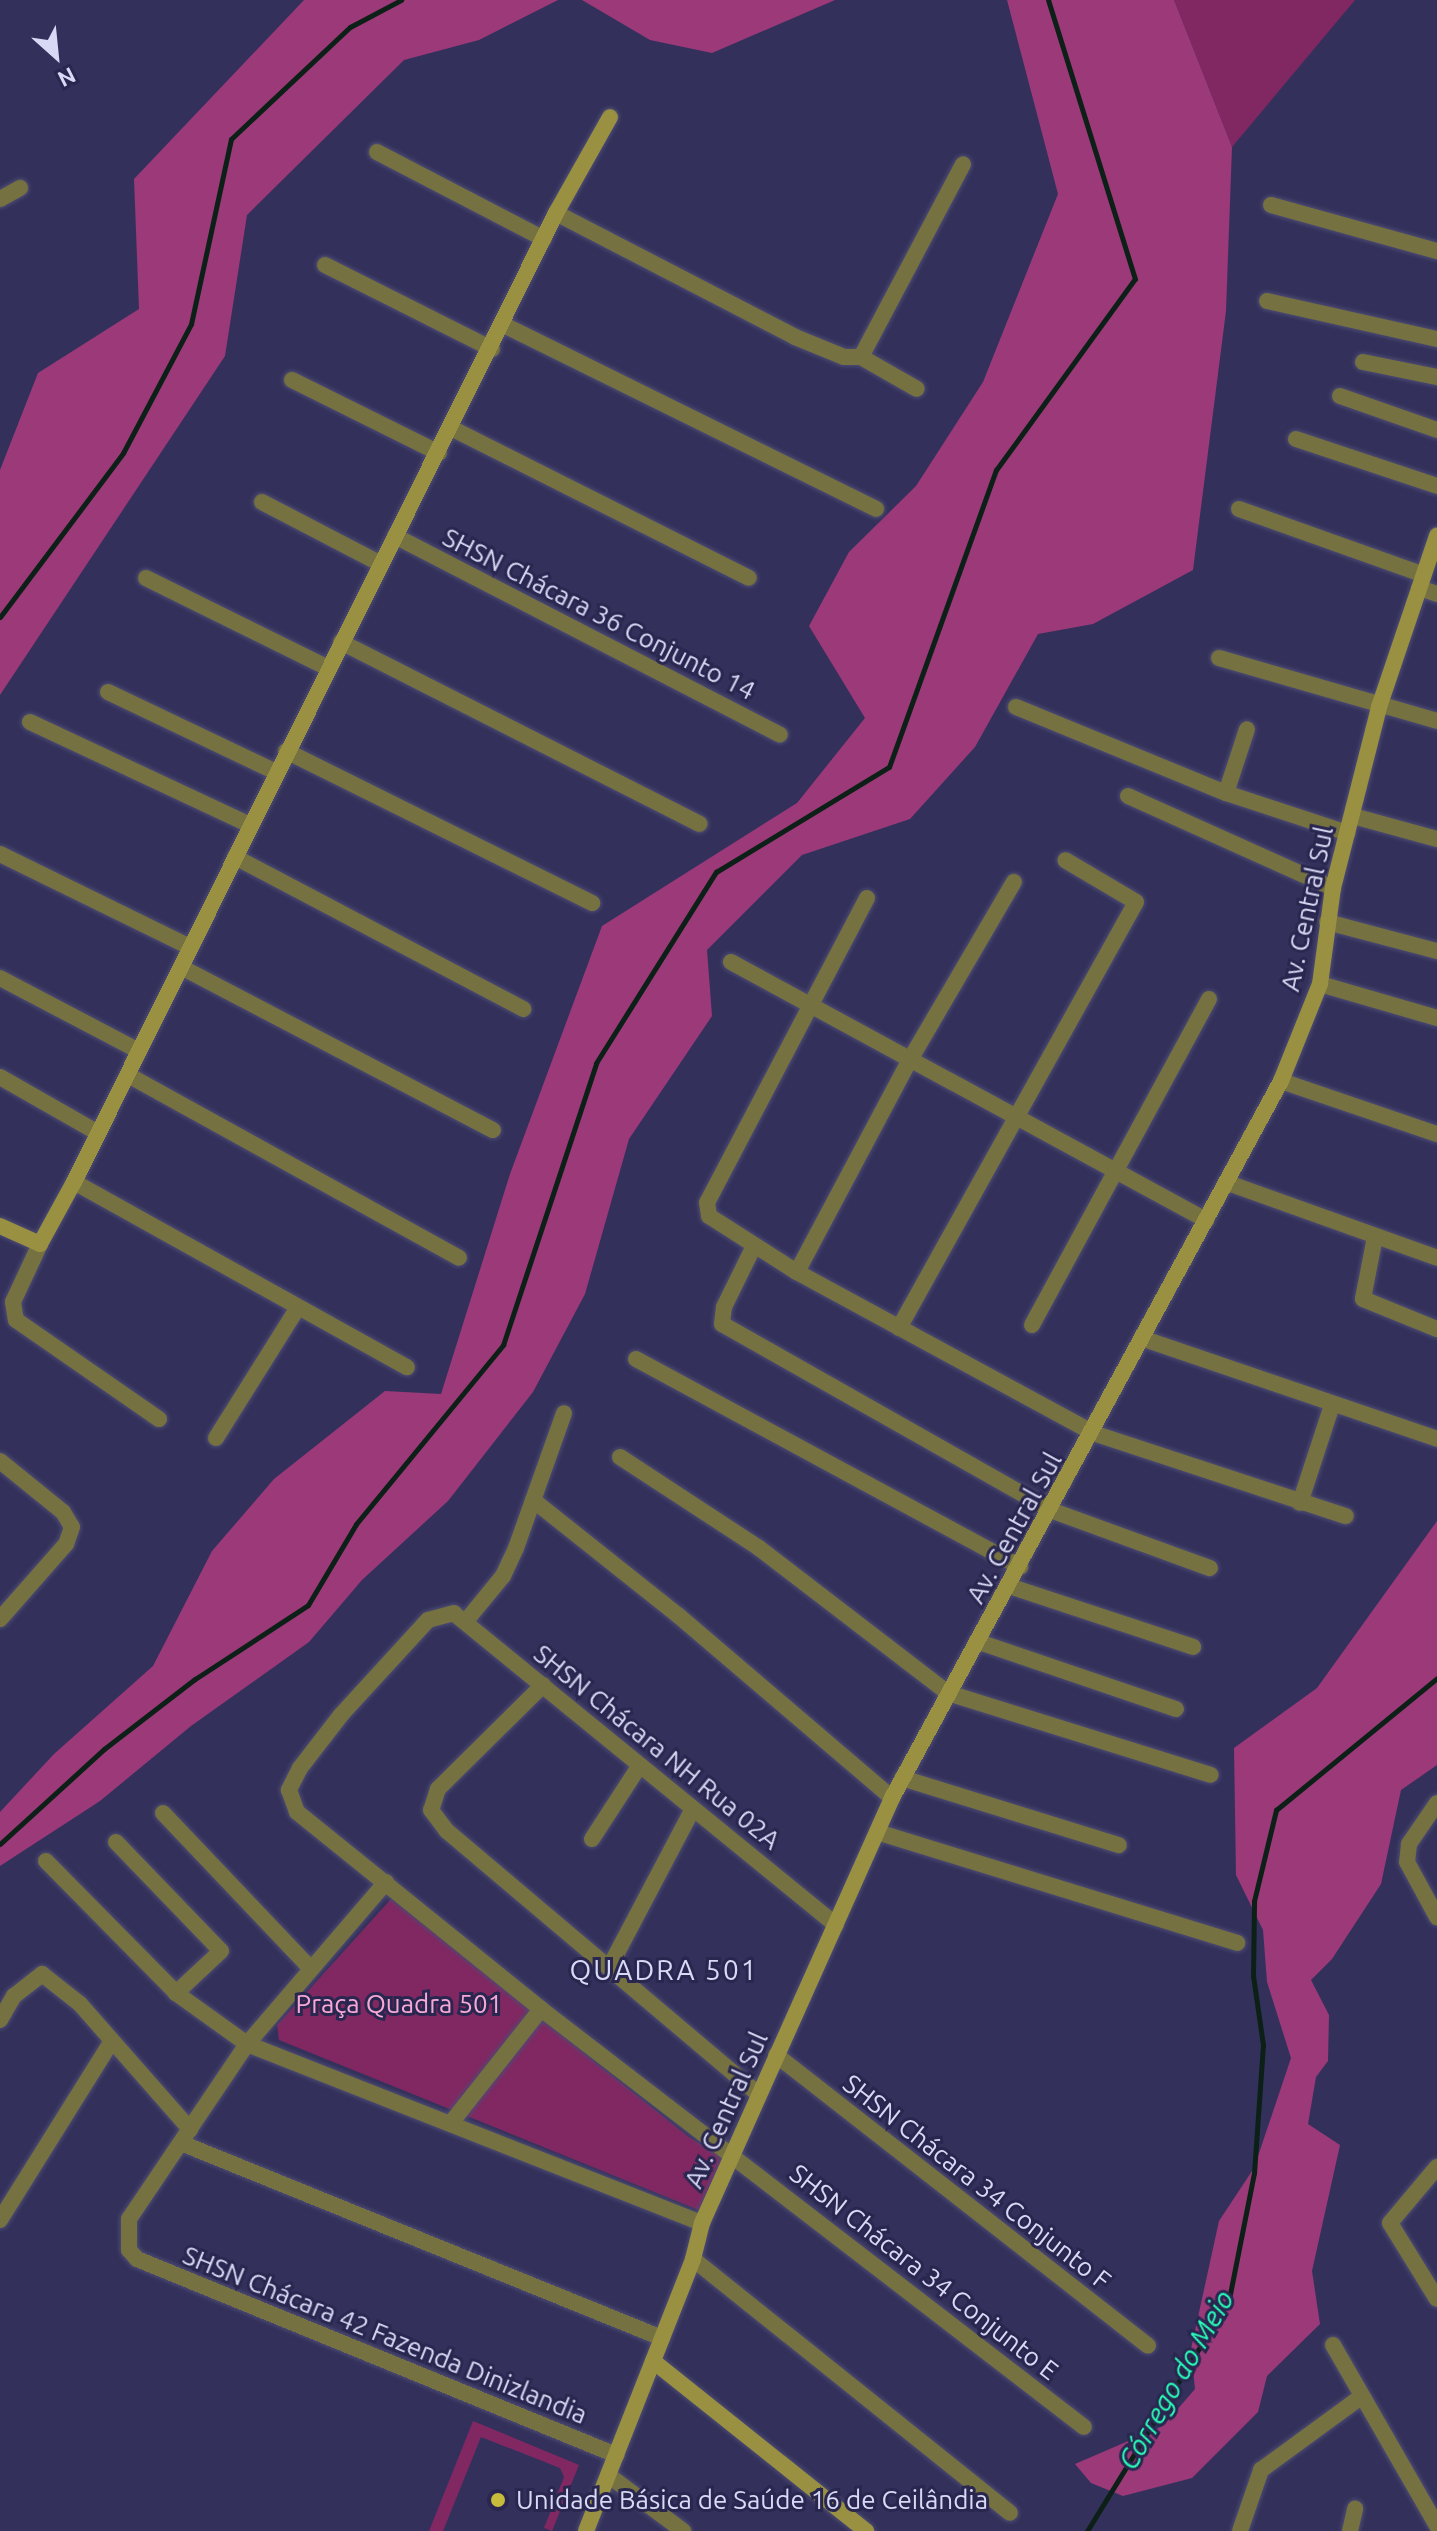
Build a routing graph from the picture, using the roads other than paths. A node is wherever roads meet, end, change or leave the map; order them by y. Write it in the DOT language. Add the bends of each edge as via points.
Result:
graph roads {
  1 [pos="610,117"];
  2 [pos="377,152"];
  3 [pos="963,164"];
  4 [pos="20,188"];
  5 [pos="0,199"];
  6 [pos="1271,205"];
  7 [pos="556,213"];
  8 [pos="544,239"];
  9 [pos="1437,251"];
  10 [pos="325,265"];
  11 [pos="1267,301"];
  12 [pos="504,325"];
  13 [pos="1437,339"];
  14 [pos="492,349"];
  15 [pos="861,357"];
  16 [pos="1363,362"];
  17 [pos="1437,377"];
  18 [pos="292,380"];
  19 [pos="917,389"];
  20 [pos="1340,396"];
  21 [pos="453,429"];
  22 [pos="1437,430"];
  23 [pos="1296,439"];
  24 [pos="439,453"];
  25 [pos="1437,486"];
  26 [pos="262,502"];
  27 [pos="876,509"];
  28 [pos="1239,509"];
  29 [pos="395,536"];
  30 [pos="1437,536"];
  31 [pos="381,564"];
  32 [pos="146,578"];
  33 [pos="749,578"];
  34 [pos="1422,582"];
  35 [pos="1437,594"];
  36 [pos="341,642"];
  37 [pos="1219,658"];
  38 [pos="328,668"];
  39 [pos="108,692"];
  40 [pos="1016,707"];
  41 [pos="1379,707"];
  42 [pos="1437,721"];
  43 [pos="30,722"];
  44 [pos="1247,729"];
  45 [pos="780,735"];
  46 [pos="286,751"];
  47 [pos="276,772"];
  48 [pos="1226,793"];
  49 [pos="1128,796"];
  50 [pos="1353,816"];
  51 [pos="699,824"];
  52 [pos="250,825"];
  53 [pos="1348,833"];
  54 [pos="1437,839"];
  55 [pos="0,854"];
  56 [pos="235,857"];
  57 [pos="1065,860"];
  58 [pos="1014,882"];
  59 [pos="1333,888"];
  60 [pos="867,898"];
  61 [pos="592,903"];
  62 [pos="1327,922"];
  63 [pos="190,947"];
  64 [pos="1437,951"];
  65 [pos="731,962"];
  66 [pos="181,967"];
  67 [pos="0,978"];
  68 [pos="1320,984"];
  69 [pos="1209,999"];
  70 [pos="807,1006"];
  71 [pos="523,1009"];
  72 [pos="1437,1018"];
  73 [pos="139,1051"];
  74 [pos="911,1058"];
  75 [pos="128,1075"];
  76 [pos="0,1077"];
  77 [pos="1281,1081"];
  78 [pos="1014,1114"];
  79 [pos="493,1130"];
  80 [pos="98,1133"];
  81 [pos="1437,1134"];
  82 [pos="1117,1171"];
  83 [pos="74,1182"];
  84 [pos="1228,1183"];
  85 [pos="1206,1220"];
  86 [pos="0,1226"];
  87 [pos="1375,1237"];
  88 [pos="40,1244"];
  89 [pos="754,1246"];
  90 [pos="459,1258"];
  91 [pos="1437,1258"];
  92 [pos="797,1272"];
  93 [pos="297,1309"];
  94 [pos="1032,1325"];
  95 [pos="899,1328"];
  96 [pos="1437,1329"];
  97 [pos="1144,1339"];
  98 [pos="636,1359"];
  99 [pos="407,1367"];
  100 [pos="1332,1405"];
  101 [pos="564,1413"];
  102 [pos="159,1419"];
  103 [pos="1093,1433"];
  104 [pos="216,1438"];
  105 [pos="1437,1439"];
  106 [pos="620,1457"];
  107 [pos="0,1461"];
  108 [pos="533,1500"];
  109 [pos="1300,1503"];
  110 [pos="1053,1511"];
  111 [pos="1346,1516"];
  112 [pos="1020,1567"];
  113 [pos="1210,1568"];
  114 [pos="1009,1586"];
  115 [pos="444,1612"];
  116 [pos="0,1619"];
  117 [pos="466,1621"];
  118 [pos="979,1642"];
  119 [pos="1193,1647"];
  120 [pos="543,1685"];
  121 [pos="948,1693"];
  122 [pos="1176,1709"];
  123 [pos="640,1765"];
  124 [pos="1211,1775"];
  125 [pos="902,1778"];
  126 [pos="892,1798"];
  127 [pos="1437,1803"];
  128 [pos="693,1809"];
  129 [pos="163,1813"];
  130 [pos="877,1832"];
  131 [pos="592,1839"];
  132 [pos="116,1842"];
  133 [pos="1119,1845"];
  134 [pos="46,1861"];
  135 [pos="386,1882"];
  136 [pos="1437,1917"];
  137 [pos="836,1925"];
  138 [pos="1237,1943"];
  139 [pos="309,1967"];
  140 [pos="609,1968"];
  141 [pos="176,1993"];
  142 [pos="541,2009"];
  143 [pos="0,2020"];
  144 [pos="112,2041"];
  145 [pos="247,2044"];
  146 [pos="776,2055"];
  147 [pos="758,2094"];
  148 [pos="451,2123"];
  149 [pos="185,2136"];
  150 [pos="733,2156"];
  151 [pos="1437,2167"];
  152 [pos="0,2220"];
  153 [pos="702,2223"];
  154 [pos="693,2259"];
  155 [pos="1437,2299"];
  156 [pos="662,2338"];
  157 [pos="1333,2345"];
  158 [pos="1148,2346"];
  159 [pos="653,2361"];
  160 [pos="1362,2396"];
  161 [pos="1084,2427"];
  162 [pos="616,2455"];
  163 [pos="608,2475"];
  164 [pos="1355,2509"];
  165 [pos="1010,2513"];
  166 [pos="1437,2526"];
  167 [pos="586,2531"];
  168 [pos="683,2531"];
  169 [pos="866,2531"];
  170 [pos="1240,2531"];
  171 [pos="1350,2531"];
  1 -- 7 [label="street"];
  2 -- 8 [label="street"];
  3 -- 15 [label="street"];
  4 -- 5 [label="street"];
  6 -- 9 [label="street"];
  7 -- 8 [label="street"];
  7 -- 15 [label="street" via="795,337 844,357"];
  8 -- 12 [label="street"];
  10 -- 14 [label="street"];
  11 -- 13 [label="street"];
  12 -- 14 [label="street"];
  12 -- 27 [label="street"];
  14 -- 21 [label="street"];
  15 -- 19 [label="street"];
  16 -- 17 [label="street"];
  18 -- 24 [label="street"];
  20 -- 22 [label="street"];
  21 -- 24 [label="street"];
  21 -- 33 [label="street"];
  23 -- 25 [label="street"];
  24 -- 29 [label="street"];
  26 -- 31 [label="street"];
  28 -- 34 [label="street"];
  29 -- 31 [label="street"];
  29 -- 45 [label="street, SHSN Chácara 36 Conjunto 14"];
  30 -- 34 [label="street, Av. Central Sul"];
  31 -- 36 [label="street"];
  32 -- 38 [label="street"];
  34 -- 35 [label="street"];
  34 -- 41 [label="street, Av. Central Sul"];
  36 -- 38 [label="street"];
  36 -- 51 [label="street"];
  37 -- 41 [label="street"];
  38 -- 46 [label="street"];
  39 -- 47 [label="street"];
  40 -- 48 [label="street"];
  41 -- 42 [label="street"];
  41 -- 50 [label="street, Av. Central Sul"];
  43 -- 52 [label="street"];
  44 -- 48 [label="street"];
  46 -- 47 [label="street"];
  46 -- 61 [label="street"];
  47 -- 52 [label="street"];
  48 -- 53 [label="street"];
  49 -- 59 [label="street"];
  50 -- 53 [label="street, Av. Central Sul"];
  50 -- 54 [label="street"];
  52 -- 56 [label="street"];
  53 -- 59 [label="street, Av. Central Sul"];
  55 -- 63 [label="street"];
  56 -- 63 [label="street"];
  56 -- 71 [label="street"];
  57 -- 78 [label="street" via="1136,902"];
  58 -- 74 [label="street"];
  59 -- 62 [label="street, Av. Central Sul"];
  60 -- 70 [label="street"];
  62 -- 64 [label="street"];
  62 -- 68 [label="street, Av. Central Sul"];
  63 -- 66 [label="street"];
  65 -- 70 [label="street"];
  66 -- 73 [label="street"];
  66 -- 79 [label="street"];
  67 -- 73 [label="street"];
  68 -- 72 [label="street"];
  68 -- 77 [label="street, Av. Central Sul"];
  69 -- 82 [label="street"];
  70 -- 74 [label="street"];
  70 -- 89 [label="street" via="707,1203 713,1220"];
  73 -- 75 [label="street"];
  74 -- 78 [label="street"];
  74 -- 92 [label="street"];
  75 -- 80 [label="street"];
  75 -- 90 [label="street"];
  76 -- 80 [label="street"];
  77 -- 81 [label="street"];
  77 -- 84 [label="street, Av. Central Sul"];
  78 -- 82 [label="street"];
  78 -- 95 [label="street"];
  80 -- 83 [label="street"];
  82 -- 85 [label="street"];
  82 -- 94 [label="street"];
  83 -- 88 [label="street"];
  83 -- 93 [label="street"];
  84 -- 85 [label="street, Av. Central Sul"];
  84 -- 87 [label="street"];
  85 -- 97 [label="street, Av. Central Sul"];
  86 -- 88 [label="street"];
  87 -- 91 [label="street"];
  87 -- 96 [label="street" via="1363,1299"];
  88 -- 102 [label="street" via="13,1302 16,1320"];
  89 -- 92 [label="street"];
  89 -- 110 [label="street" via="724,1307 722,1324"];
  92 -- 95 [label="street"];
  93 -- 99 [label="street"];
  93 -- 104 [label="street"];
  95 -- 103 [label="street"];
  97 -- 100 [label="street"];
  97 -- 103 [label="street, Av. Central Sul"];
  98 -- 112 [label="street"];
  100 -- 105 [label="street"];
  100 -- 109 [label="street"];
  101 -- 108 [label="street"];
  103 -- 109 [label="street"];
  103 -- 110 [label="street, Av. Central Sul"];
  106 -- 121 [label="street" via="759,1548"];
  107 -- 116 [label="street" via="63,1512 72,1527 66,1544"];
  108 -- 117 [label="street" via="503,1576"];
  108 -- 126 [label="street"];
  109 -- 111 [label="street"];
  110 -- 112 [label="street, Av. Central Sul"];
  110 -- 113 [label="street"];
  112 -- 114 [label="street, Av. Central Sul"];
  114 -- 118 [label="street, Av. Central Sul"];
  114 -- 119 [label="street"];
  115 -- 117 [label="street, SHSN Chácara NH Rua 02A"];
  115 -- 135 [label="street, SHSN Chácara 34 Conjunto E" via="428,1620 341,1715 289,1790 297,1812"];
  117 -- 120 [label="street, SHSN Chácara NH Rua 02A"];
  118 -- 121 [label="street, Av. Central Sul"];
  118 -- 122 [label="street"];
  120 -- 123 [label="street, SHSN Chácara NH Rua 02A"];
  120 -- 140 [label="street" via="438,1789 431,1810 447,1831"];
  121 -- 124 [label="street"];
  121 -- 125 [label="street, Av. Central Sul"];
  123 -- 128 [label="street, SHSN Chácara NH Rua 02A"];
  123 -- 131 [label="street"];
  125 -- 126 [label="street, Av. Central Sul"];
  125 -- 133 [label="street"];
  126 -- 130 [label="street, Av. Central Sul"];
  127 -- 136 [label="street" via="1409,1844 1407,1862"];
  128 -- 137 [label="street, SHSN Chácara NH Rua 02A"];
  128 -- 140 [label="street"];
  129 -- 139 [label="street"];
  130 -- 137 [label="street, Av. Central Sul"];
  130 -- 138 [label="street"];
  132 -- 141 [label="street" via="221,1951"];
  134 -- 141 [label="street"];
  135 -- 139 [label="street"];
  135 -- 142 [label="street, SHSN Chácara 34 Conjunto E"];
  137 -- 146 [label="street, Av. Central Sul"];
  139 -- 145 [label="street"];
  140 -- 147 [label="street"];
  141 -- 145 [label="street"];
  142 -- 148 [label="street"];
  142 -- 150 [label="street, SHSN Chácara 34 Conjunto E"];
  143 -- 144 [label="street" via="14,1996 42,1974 80,2004"];
  144 -- 149 [label="street"];
  144 -- 152 [label="street"];
  145 -- 148 [label="street"];
  145 -- 149 [label="street"];
  146 -- 147 [label="street, Av. Central Sul"];
  146 -- 158 [label="street, SHSN Chácara 34 Conjunto F"];
  147 -- 150 [label="street, Av. Central Sul"];
  148 -- 153 [label="street"];
  149 -- 156 [label="street"];
  149 -- 162 [label="street, SHSN Chácara 42 Fazenda Dinizlandia" via="129,2219 125,2240 137,2259"];
  150 -- 153 [label="street, Av. Central Sul"];
  150 -- 161 [label="street, SHSN Chácara 34 Conjunto E"];
  151 -- 155 [label="street" via="1390,2223"];
  153 -- 154 [label="street, Av. Central Sul"];
  154 -- 156 [label="street, Av. Central Sul"];
  154 -- 165 [label="street"];
  156 -- 159 [label="street, Av. Central Sul"];
  157 -- 160 [label="street"];
  159 -- 162 [label="street, Av. Central Sul"];
  159 -- 169 [label="street"];
  160 -- 166 [label="street"];
  160 -- 170 [label="street" via="1254,2478"];
  162 -- 163 [label="street, Av. Central Sul"];
  163 -- 167 [label="street, Av. Central Sul"];
  163 -- 168 [label="street"];
  164 -- 171 [label="street"];
}
